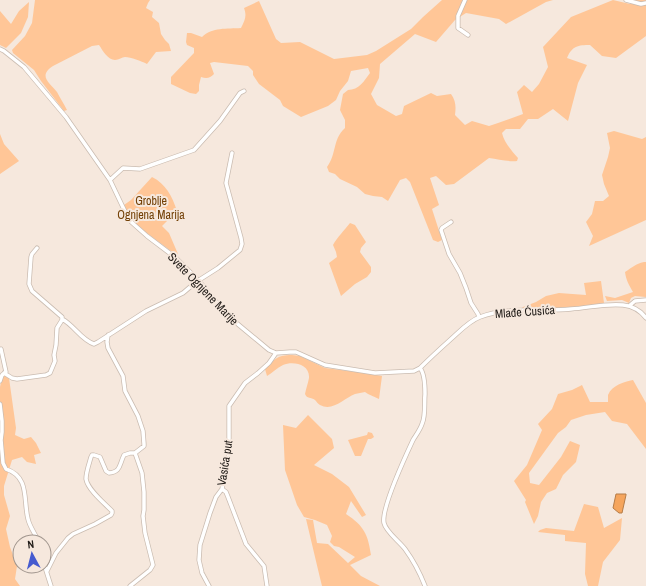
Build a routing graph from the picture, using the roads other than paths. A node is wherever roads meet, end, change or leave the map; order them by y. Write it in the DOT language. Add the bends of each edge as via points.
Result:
graph roads {
  1 [pos="465,0"];
  2 [pos="626,0"];
  3 [pos="646,3"];
  4 [pos="468,35"];
  5 [pos="0,49"];
  6 [pos="244,91"];
  7 [pos="232,153"];
  8 [pos="110,180"];
  9 [pos="451,222"];
  10 [pos="37,248"];
  11 [pos="199,281"];
  12 [pos="646,300"];
  13 [pos="629,306"];
  14 [pos="479,317"];
  15 [pos="646,318"];
  16 [pos="62,319"];
  17 [pos="108,336"];
  18 [pos="1,349"];
  19 [pos="276,353"];
  20 [pos="420,368"];
  21 [pos="4,373"];
  22 [pos="0,381"];
  23 [pos="0,404"];
  24 [pos="135,453"];
  25 [pos="222,489"];
  26 [pos="35,534"];
  27 [pos="52,560"];
  28 [pos="48,574"];
  29 [pos="51,586"];
  30 [pos="130,586"];
  31 [pos="209,586"];
  32 [pos="267,586"];
  33 [pos="425,586"];
  1 -- 4 [label="street" via="458,16 458,28"];
  2 -- 3 [label="street"];
  5 -- 8 [label="street, Svete Ognjene Marije" via="24,67 66,117"];
  6 -- 8 [label="street" via="194,150 140,169 123,168"];
  7 -- 11 [label="street" via="226,183 242,247"];
  8 -- 11 [label="street, Svete Ognjene Marije" via="129,220 176,258"];
  9 -- 14 [label="street" via="440,230"];
  10 -- 16 [label="street" via="31,257 29,284 32,291"];
  11 -- 17 [label="street" via="183,294 146,311"];
  11 -- 19 [label="street, Svete Ognjene Marije" via="228,316 263,347"];
  12 -- 13 [label="street"];
  13 -- 14 [label="street, Mlađe Ćusića" via="521,310"];
  13 -- 15 [label="street" via="639,310"];
  14 -- 20 [label="street, Mlađe Ćusića" via="467,324"];
  16 -- 17 [label="street" via="90,343 94,344"];
  16 -- 21 [label="street" via="57,328 54,361 50,373 17,379"];
  17 -- 24 [label="street" via="108,348 123,376 125,391 143,431 144,446"];
  18 -- 21 [label="street" via="6,372"];
  19 -- 20 [label="street" via="296,352 325,365 375,373 414,371"];
  19 -- 25 [label="street, Vasića put" via="258,374 244,383 229,406 228,454"];
  20 -- 33 [label="street" via="425,388 422,424 388,499 384,522 405,549"];
  21 -- 22 [label="street"];
  23 -- 26 [label="street" via="3,463 22,480 27,518"];
  24 -- 27 [label="street" via="124,455 119,469 110,473 106,471 100,457 90,457 86,476 88,484 112,511 112,515 68,538"];
  24 -- 30 [label="street" via="142,473 143,516 152,565 150,570"];
  25 -- 31 [label="street, Vasića put" via="216,497 200,545 199,560"];
  25 -- 32 [label="street" via="226,492 246,544 264,566"];
  28 -- 29 [label="street"];
}
